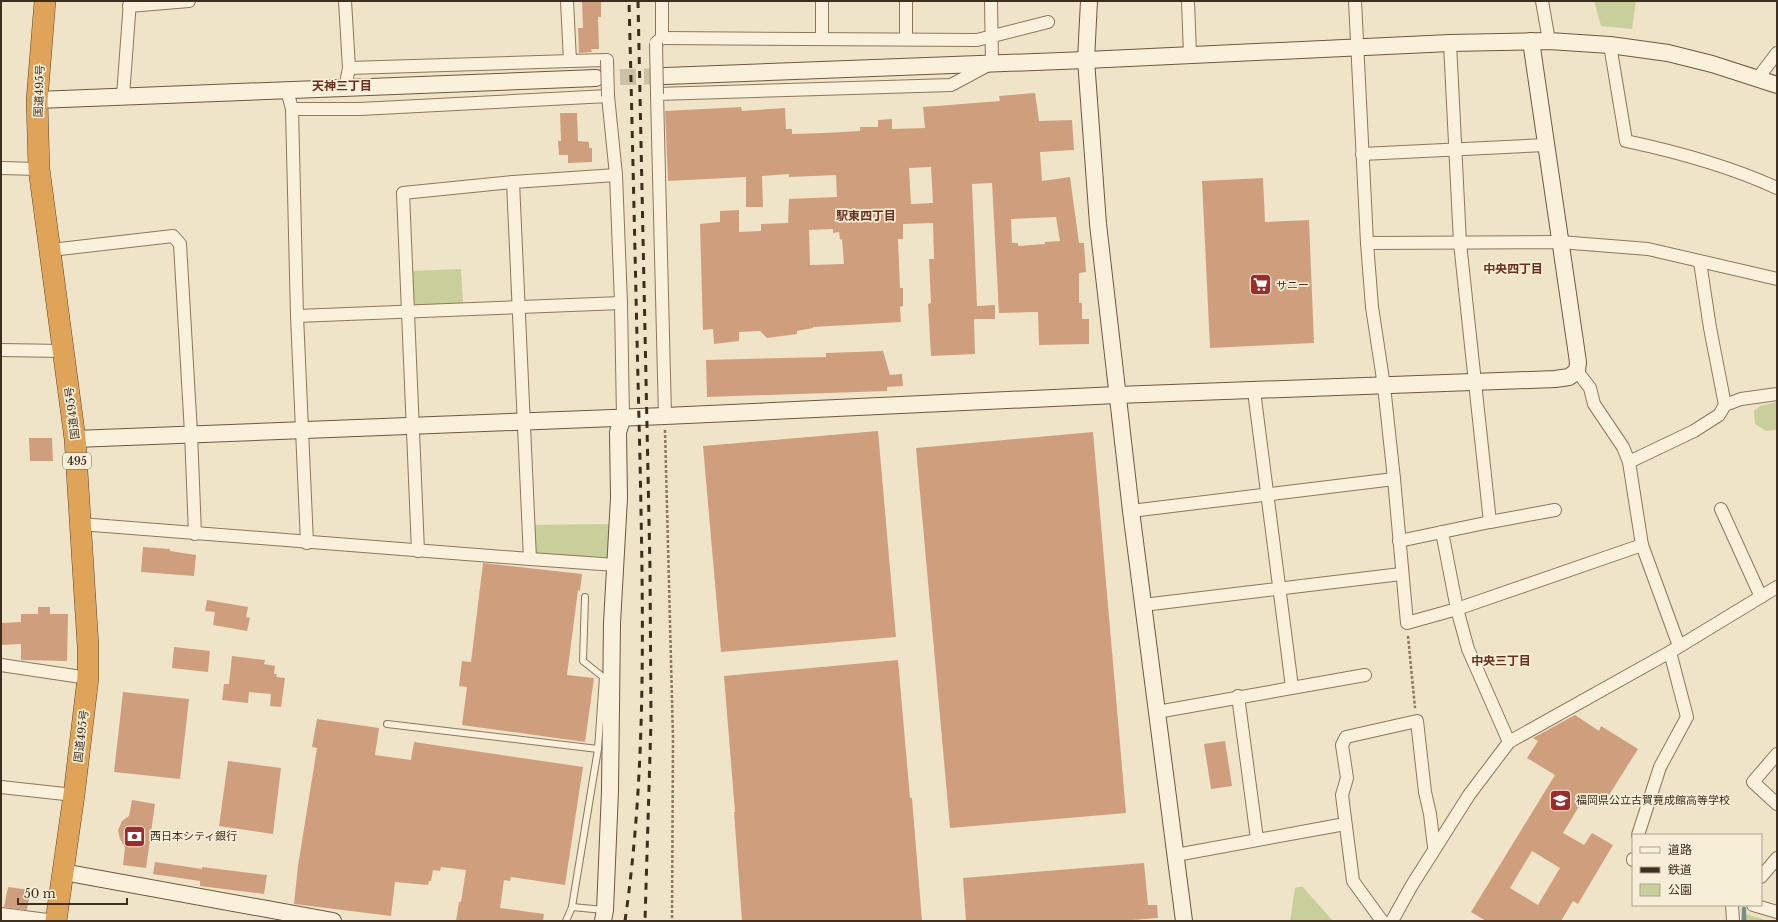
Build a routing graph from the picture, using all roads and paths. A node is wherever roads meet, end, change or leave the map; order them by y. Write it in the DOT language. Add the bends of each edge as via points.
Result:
graph roads {
  1 [pos="45,1"];
  2 [pos="189,1"];
  3 [pos="345,1"];
  4 [pos="567,1"];
  5 [pos="662,1"];
  6 [pos="822,1"];
  7 [pos="906,1"];
  8 [pos="991,1"];
  9 [pos="1089,1"];
  10 [pos="1188,1"];
  11 [pos="1355,1"];
  12 [pos="1542,1"];
  13 [pos="130,3"];
  14 [pos="1048,22"];
  15 [pos="991,36"];
  16 [pos="822,38"];
  17 [pos="906,39"];
  18 [pos="659,40"];
  19 [pos="1530,41"];
  20 [pos="1549,41"];
  21 [pos="1450,43"];
  22 [pos="1610,45"];
  23 [pos="1358,46"];
  24 [pos="1777,53"];
  25 [pos="1190,55"];
  26 [pos="1086,60"];
  27 [pos="570,61"];
  28 [pos="992,63"];
  29 [pos="350,68"];
  30 [pos="666,76"];
  31 [pos="596,78"];
  32 [pos="1758,78"];
  33 [pos="1777,85"];
  34 [pos="345,88"];
  35 [pos="287,90"];
  36 [pos="658,94"];
  37 [pos="123,96"];
  38 [pos="608,96"];
  39 [pos="37,100"];
  40 [pos="292,109"];
  41 [pos="1546,145"];
  42 [pos="1456,150"];
  43 [pos="1362,154"];
  44 [pos="1,168"];
  45 [pos="39,169"];
  46 [pos="616,175"];
  47 [pos="513,182"];
  48 [pos="1777,188"];
  49 [pos="1560,242"];
  50 [pos="1366,243"];
  51 [pos="1460,244"];
  52 [pos="51,250"];
  53 [pos="1700,262"];
  54 [pos="1777,280"];
  55 [pos="621,303"];
  56 [pos="519,307"];
  57 [pos="407,311"];
  58 [pos="297,316"];
  59 [pos="1,350"];
  60 [pos="64,352"];
  61 [pos="1577,371"];
  62 [pos="1476,382"];
  63 [pos="1384,386"];
  64 [pos="1254,391"];
  65 [pos="1777,394"];
  66 [pos="1117,395"];
  67 [pos="1725,405"];
  68 [pos="665,416"];
  69 [pos="623,417"];
  70 [pos="525,421"];
  71 [pos="412,425"];
  72 [pos="301,429"];
  73 [pos="191,433"];
  74 [pos="75,439"];
  75 [pos="1629,462"];
  76 [pos="1394,479"];
  77 [pos="1268,494"];
  78 [pos="1721,509"];
  79 [pos="1555,510"];
  80 [pos="1131,512"];
  81 [pos="1490,522"];
  82 [pos="80,524"];
  83 [pos="1442,532"];
  84 [pos="195,534"];
  85 [pos="1399,541"];
  86 [pos="307,543"];
  87 [pos="1642,545"];
  88 [pos="418,551"];
  89 [pos="530,559"];
  90 [pos="616,564"];
  91 [pos="1401,574"];
  92 [pos="1777,587"];
  93 [pos="1280,588"];
  94 [pos="584,597"];
  95 [pos="1761,597"];
  96 [pos="1143,605"];
  97 [pos="1458,609"];
  98 [pos="1407,623"];
  99 [pos="1674,649"];
  100 [pos="1,665"];
  101 [pos="1365,674"];
  102 [pos="88,678"];
  103 [pos="1292,687"];
  104 [pos="1238,696"];
  105 [pos="1157,712"];
  106 [pos="1417,721"];
  107 [pos="387,724"];
  108 [pos="1509,742"];
  109 [pos="598,749"];
  110 [pos="1777,754"];
  111 [pos="1,787"];
  112 [pos="74,795"];
  113 [pos="1777,804"];
  114 [pos="1345,824"];
  115 [pos="1638,834"];
  116 [pos="1257,839"];
  117 [pos="1434,848"];
  118 [pos="1176,855"];
  119 [pos="1777,858"];
  120 [pos="63,872"];
  121 [pos="1762,876"];
  122 [pos="1732,906"];
  123 [pos="1756,906"];
  124 [pos="572,907"];
  125 [pos="1777,912"];
  126 [pos="1,914"];
  127 [pos="604,916"];
  128 [pos="55,921"];
  129 [pos="333,921"];
  130 [pos="566,921"];
  131 [pos="672,921"];
  132 [pos="1184,921"];
  133 [pos="1382,921"];
  134 [pos="1392,921"];
  135 [pos="1733,921"];
  1 -- 39 [label="highway, 国道495号 / 495"];
  2 -- 13 [label="street"];
  3 -- 29 [label="street"];
  4 -- 27 [label="street"];
  5 -- 18 [label="street"];
  6 -- 16 [label="street"];
  7 -- 17 [label="street"];
  8 -- 15 [label="street"];
  9 -- 26 [label="street"];
  10 -- 25 [label="street"];
  11 -- 23 [label="street"];
  12 -- 20 [label="street"];
  13 -- 37 [label="street"];
  14 -- 15 [label="street"];
  15 -- 17 [label="street" via="978,40"];
  15 -- 28 [label="street"];
  16 -- 17 [label="street"];
  16 -- 18 [label="street"];
  18 -- 36 [label="street, bridge"];
  19 -- 20 [label="street"];
  19 -- 21 [label="street"];
  19 -- 41 [label="street"];
  20 -- 22 [label="street"];
  21 -- 23 [label="street"];
  21 -- 42 [label="street"];
  22 -- 32 [label="street" via="1668,53"];
  22 -- 48 [label="street" via="1626,141 1676,153 1758,179"];
  23 -- 25 [label="street"];
  23 -- 43 [label="street"];
  24 -- 32 [label="street"];
  25 -- 26 [label="street"];
  26 -- 28 [label="street"];
  26 -- 66 [label="street" via="1098,224"];
  27 -- 29 [label="street"];
  27 -- 38 [label="street, bridge" via="607,60"];
  28 -- 30 [label="street"];
  28 -- 36 [label="street" via="951,85"];
  29 -- 34 [label="street"];
  31 -- 34 [label="street"];
  32 -- 33 [label="street"];
  34 -- 35 [label="street"];
  35 -- 37 [label="street"];
  35 -- 40 [label="street"];
  36 -- 68 [label="street"];
  37 -- 39 [label="street"];
  38 -- 40 [label="street" via="360,109"];
  38 -- 46 [label="street"];
  39 -- 45 [label="highway, 国道495号 / 495"];
  40 -- 58 [label="street"];
  41 -- 42 [label="street"];
  41 -- 49 [label="street"];
  42 -- 43 [label="street"];
  42 -- 51 [label="street"];
  43 -- 50 [label="street"];
  44 -- 45 [label="street"];
  45 -- 52 [label="highway, 国道495号 / 495"];
  46 -- 47 [label="street"];
  46 -- 55 [label="street"];
  47 -- 56 [label="street"];
  47 -- 57 [label="street" via="403,193"];
  49 -- 51 [label="street"];
  49 -- 53 [label="street" via="1648,249"];
  49 -- 61 [label="street" via="1578,362"];
  50 -- 51 [label="street"];
  50 -- 63 [label="street" via="1372,307"];
  51 -- 62 [label="street"];
  52 -- 60 [label="highway, 国道495号 / 495"];
  52 -- 73 [label="street" via="173,236 180,244"];
  53 -- 54 [label="street"];
  53 -- 67 [label="street"];
  55 -- 56 [label="street"];
  55 -- 69 [label="street"];
  56 -- 57 [label="street"];
  56 -- 70 [label="street"];
  57 -- 58 [label="street"];
  57 -- 71 [label="street"];
  58 -- 72 [label="street"];
  59 -- 60 [label="street"];
  60 -- 74 [label="highway, 国道495号 / 495"];
  61 -- 62 [label="street" via="1569,377 1555,379"];
  61 -- 75 [label="street" via="1590,388 1594,404 1623,448"];
  62 -- 63 [label="street"];
  62 -- 81 [label="street"];
  63 -- 64 [label="street"];
  63 -- 76 [label="street"];
  64 -- 66 [label="street"];
  64 -- 77 [label="street"];
  65 -- 67 [label="street" via="1741,399"];
  66 -- 68 [label="street"];
  66 -- 80 [label="street"];
  67 -- 75 [label="street" via="1719,415 1694,431"];
  68 -- 69 [label="street"];
  68 -- 131 [label="path" via="673,738"];
  69 -- 70 [label="street"];
  69 -- 90 [label="street" via="618,432"];
  70 -- 71 [label="street"];
  70 -- 89 [label="street"];
  71 -- 72 [label="street"];
  71 -- 88 [label="street"];
  72 -- 73 [label="street"];
  72 -- 86 [label="street"];
  73 -- 74 [label="street"];
  73 -- 84 [label="street"];
  74 -- 82 [label="highway, 国道495号 / 495"];
  75 -- 87 [label="street"];
  76 -- 77 [label="street"];
  76 -- 85 [label="street"];
  77 -- 80 [label="street"];
  77 -- 93 [label="street"];
  78 -- 95 [label="street"];
  79 -- 81 [label="street"];
  80 -- 96 [label="street"];
  81 -- 83 [label="street"];
  82 -- 84 [label="street"];
  82 -- 102 [label="highway, 国道495号 / 495"];
  83 -- 85 [label="street"];
  83 -- 97 [label="street"];
  84 -- 86 [label="street"];
  85 -- 91 [label="street"];
  86 -- 88 [label="street"];
  87 -- 97 [label="street"];
  87 -- 99 [label="street"];
  88 -- 89 [label="street"];
  89 -- 90 [label="street"];
  90 -- 127 [label="street"];
  91 -- 93 [label="street"];
  91 -- 98 [label="street"];
  92 -- 95 [label="street"];
  93 -- 96 [label="street"];
  93 -- 103 [label="street"];
  94 -- 109 [label="lane" via="583,661 603,677"];
  95 -- 99 [label="street"];
  96 -- 105 [label="street"];
  97 -- 98 [label="street"];
  97 -- 108 [label="street" via="1468,649"];
  98 -- 106 [label="path"];
  99 -- 108 [label="street"];
  99 -- 115 [label="street" via="1687,717 1660,767"];
  100 -- 102 [label="street"];
  101 -- 103 [label="street"];
  102 -- 112 [label="highway, 国道495号 / 495"];
  103 -- 104 [label="street"];
  104 -- 105 [label="street"];
  104 -- 116 [label="street"];
  105 -- 118 [label="street"];
  106 -- 114 [label="street" via="1346,737 1342,745 1347,778 1342,795"];
  106 -- 117 [label="street"];
  107 -- 109 [label="lane"];
  108 -- 117 [label="street" via="1469,794"];
  109 -- 124 [label="lane"];
  110 -- 113 [label="street" via="1753,782"];
  111 -- 112 [label="street"];
  112 -- 120 [label="highway, 国道495号 / 495"];
  114 -- 116 [label="street"];
  114 -- 133 [label="street" via="1353,881"];
  116 -- 118 [label="street"];
  117 -- 134 [label="street"];
  118 -- 132 [label="street"];
  119 -- 121 [label="street"];
  120 -- 128 [label="highway, 国道495号 / 495"];
  120 -- 129 [label="street"];
  122 -- 135 [label="street"];
  123 -- 125 [label="street"];
  124 -- 127 [label="lane"];
  124 -- 130 [label="lane"];
  126 -- 128 [label="street"];
}
